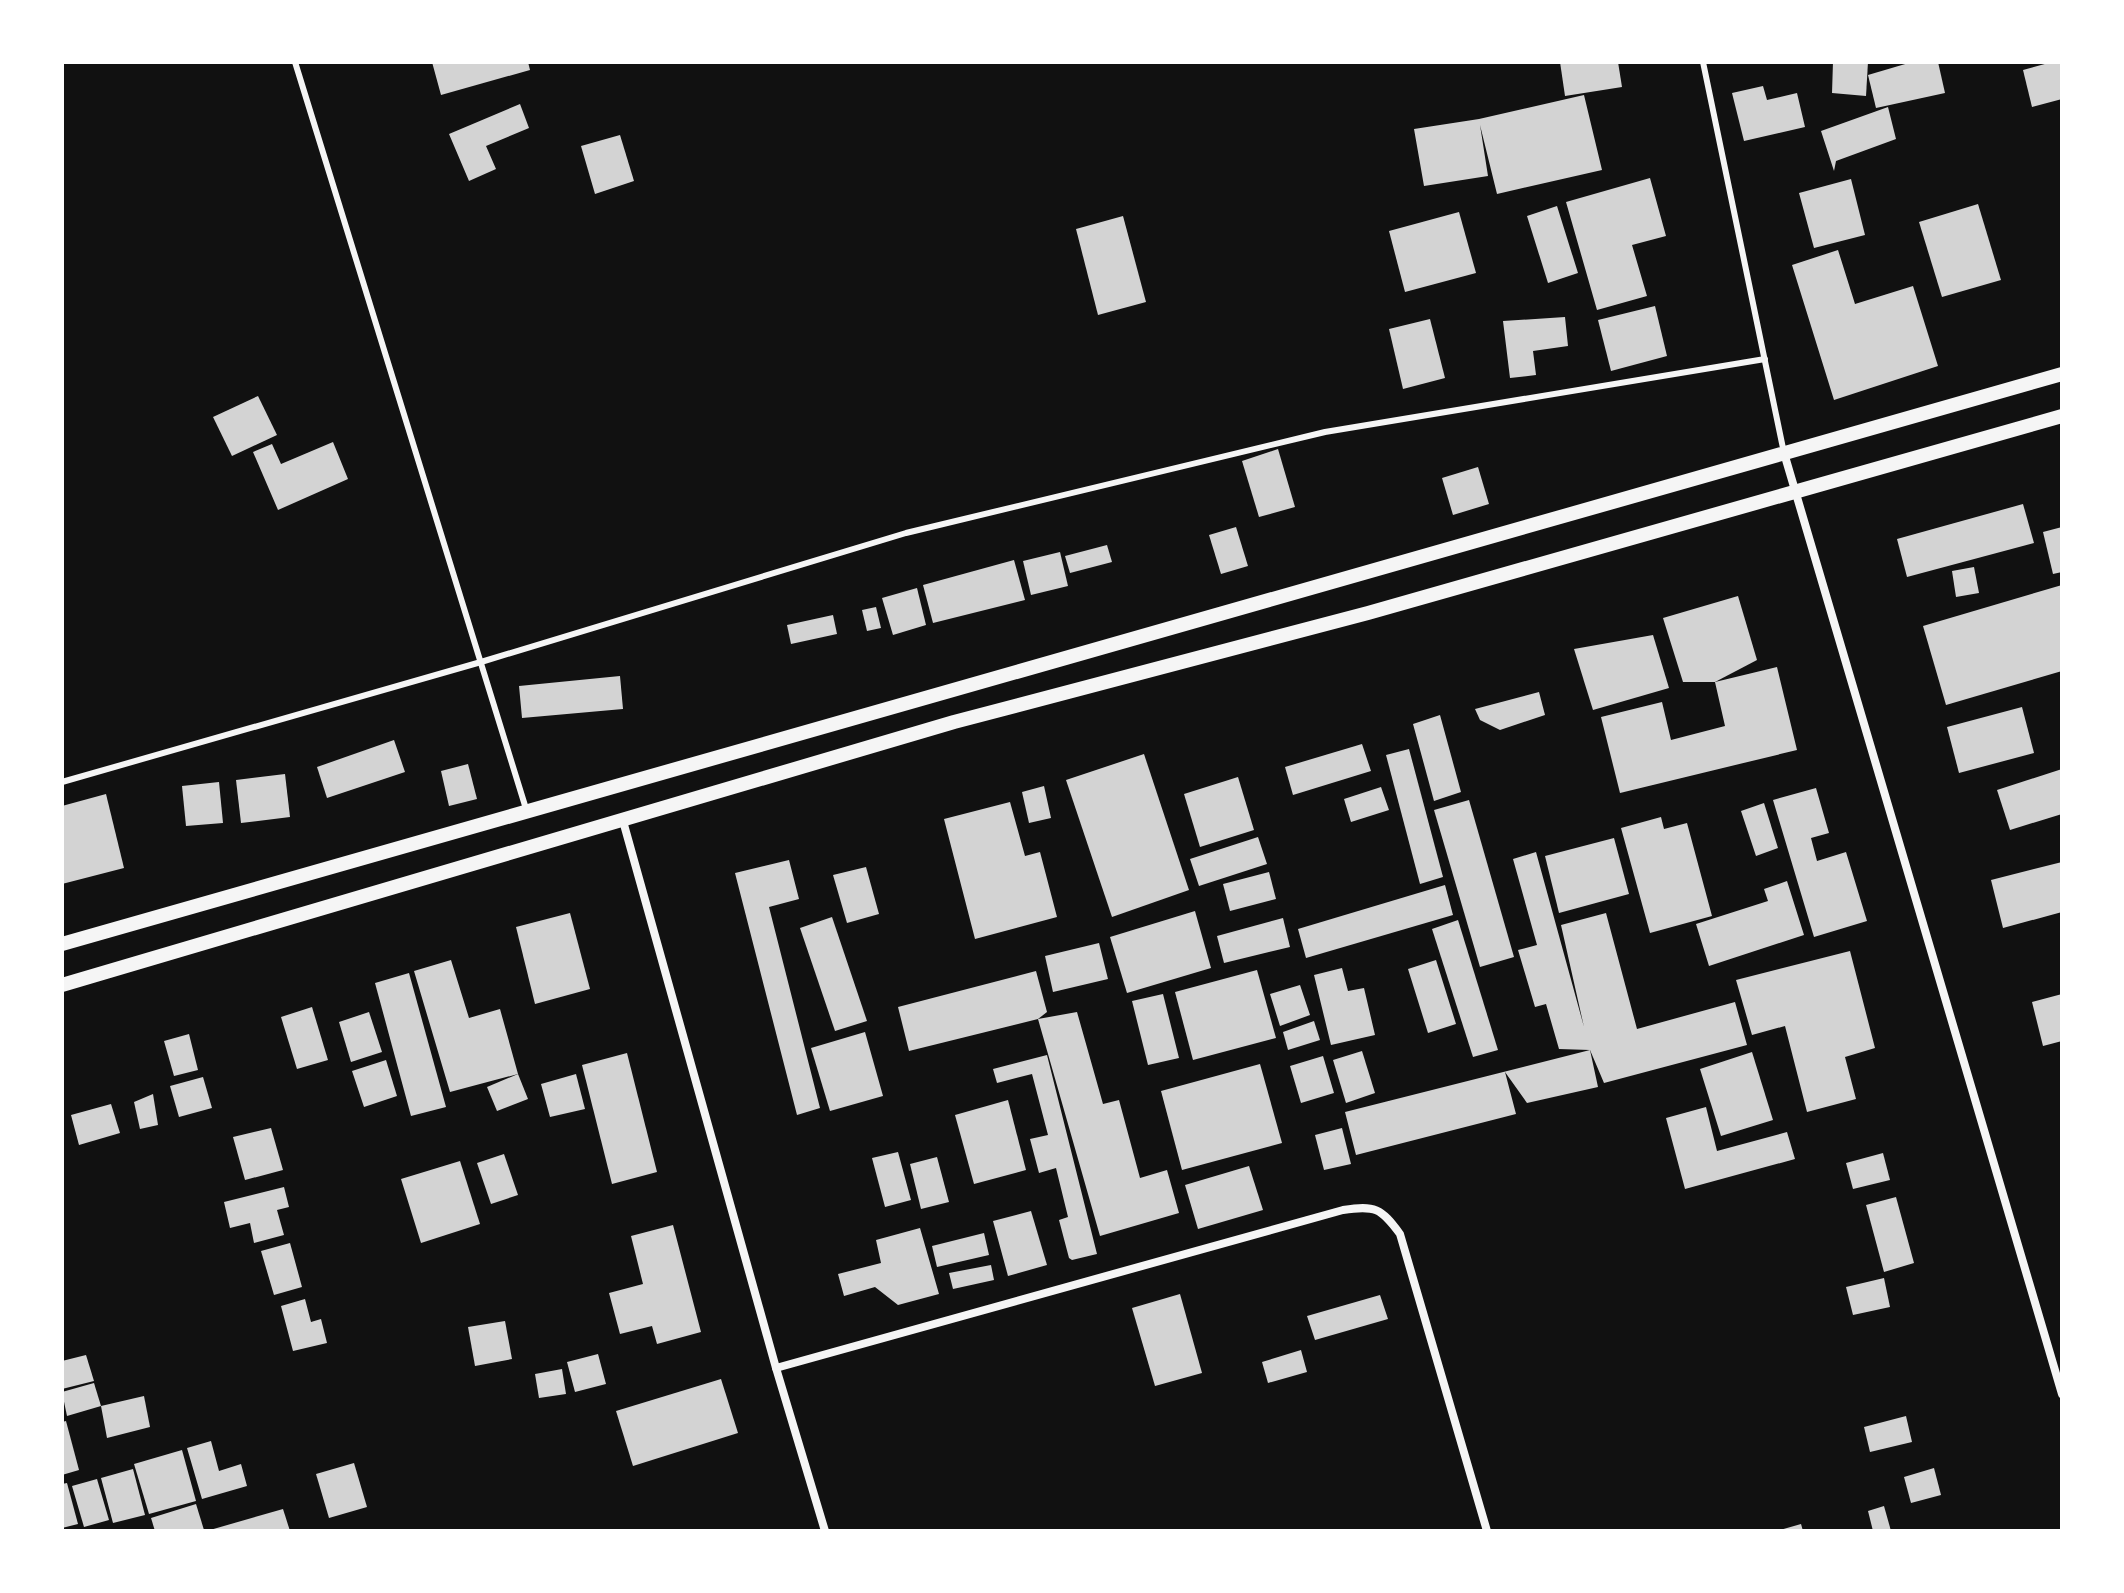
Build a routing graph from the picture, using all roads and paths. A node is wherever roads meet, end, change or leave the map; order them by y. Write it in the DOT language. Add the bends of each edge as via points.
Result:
graph roads {
  1 [pos="295,62"];
  2 [pos="1703,62"];
  3 [pos="1765,359"];
  4 [pos="2062,374"];
  5 [pos="2062,416"];
  6 [pos="1784,453"];
  7 [pos="1795,492"];
  8 [pos="481,662"];
  9 [pos="62,782"];
  10 [pos="527,812"];
  11 [pos="623,821"];
  12 [pos="62,944"];
  13 [pos="62,985"];
  14 [pos="776,1368"];
  15 [pos="2062,1394"];
  16 [pos="825,1531"];
  17 [pos="1487,1531"];
  1 -- 8 [label="lane"];
  2 -- 3 [label="lane"];
  3 -- 6 [label="lane"];
  3 -- 8 [label="lane" via="1309,435 906,533"];
  4 -- 6 [label="street"];
  5 -- 7 [label="street"];
  6 -- 7 [label="street"];
  6 -- 10 [label="street"];
  7 -- 11 [label="street" via="1368,613 954,722"];
  7 -- 15 [label="street"];
  8 -- 9 [label="lane"];
  8 -- 10 [label="lane"];
  10 -- 12 [label="street"];
  11 -- 13 [label="street"];
  11 -- 14 [label="street"];
  14 -- 16 [label="street"];
  14 -- 17 [label="street" via="1366,1206 1384,1213 1400,1234"];
}
